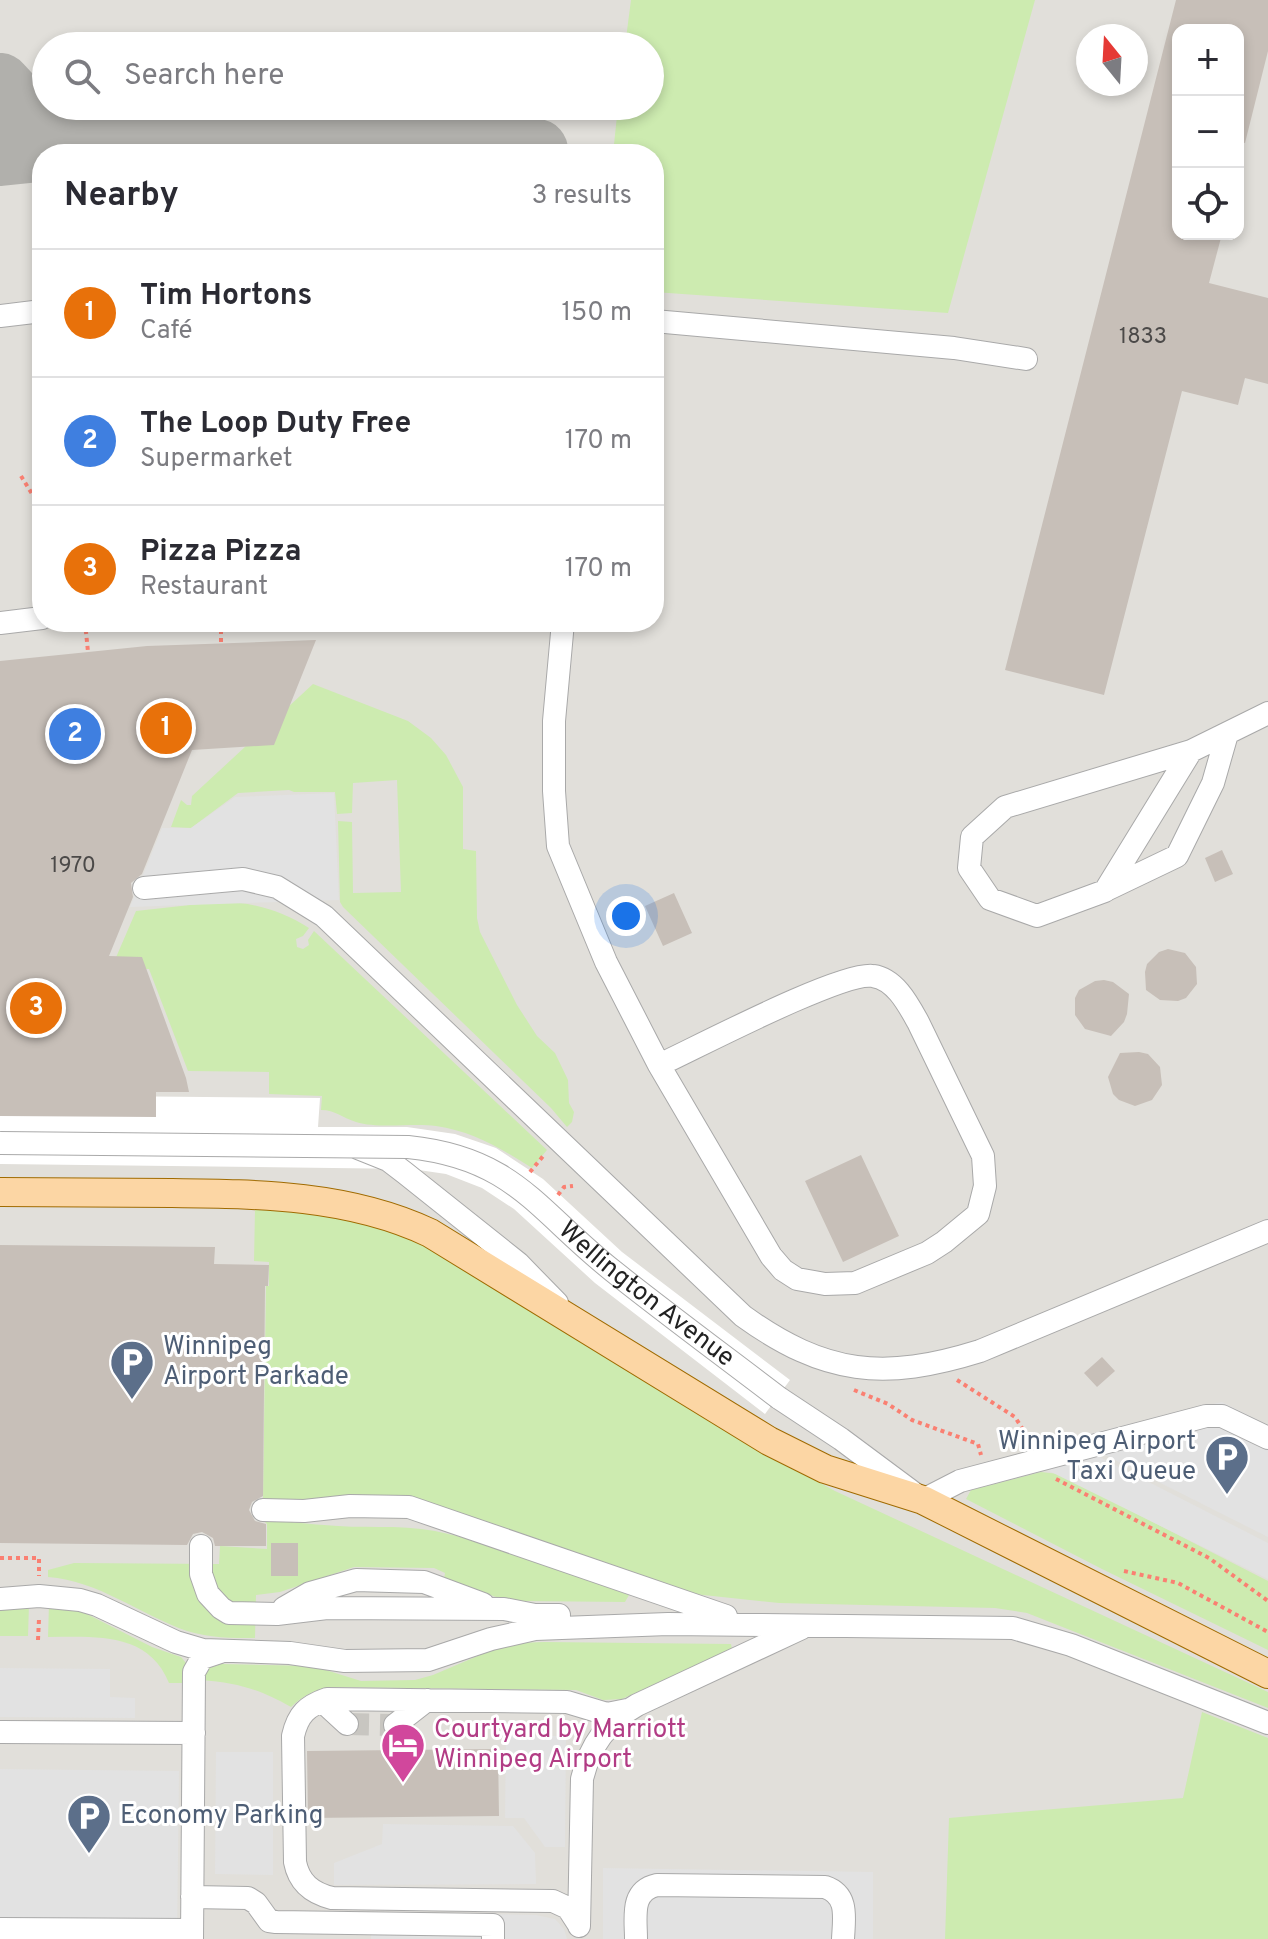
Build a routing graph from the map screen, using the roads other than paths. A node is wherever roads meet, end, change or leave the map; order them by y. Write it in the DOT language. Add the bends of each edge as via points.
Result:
graph roads {
  1 [pos="32,312"];
  2 [pos="0,316"];
  3 [pos="664,322"];
  4 [pos="1026,359"];
  5 [pos="32,619"];
  6 [pos="0,623"];
  7 [pos="562,632"];
  8 [pos="1268,713"];
  9 [pos="1227,734"];
  10 [pos="1191,751"];
  11 [pos="144,888"];
  12 [pos="1105,891"];
  13 [pos="659,1065"];
  14 [pos="0,1141"];
  15 [pos="0,1192"];
  16 [pos="1268,1231"];
  17 [pos="580,1327"];
  18 [pos="1268,1438"];
  19 [pos="923,1500"];
  20 [pos="263,1510"];
  21 [pos="201,1546"];
  22 [pos="0,1585"];
  23 [pos="0,1599"];
  24 [pos="504,1609"];
  25 [pos="113,1612"];
  26 [pos="268,1613"];
  27 [pos="535,1615"];
  28 [pos="668,1624"];
  29 [pos="811,1624"];
  30 [pos="778,1625"];
  31 [pos="471,1646"];
  32 [pos="222,1652"];
  33 [pos="290,1653"];
  34 [pos="1268,1674"];
  35 [pos="427,1700"];
  36 [pos="322,1701"];
  37 [pos="627,1710"];
  38 [pos="1268,1723"];
  39 [pos="347,1724"];
  40 [pos="395,1725"];
  41 [pos="0,1732"];
  42 [pos="194,1733"];
  43 [pos="192,1897"];
  44 [pos="446,1924"];
  45 [pos="0,1929"];
  46 [pos="579,1932"];
  47 [pos="192,1935"];
  48 [pos="423,1939"];
  49 [pos="493,1939"];
  50 [pos="636,1939"];
  51 [pos="843,1939"];
  1 -- 2 [label="street"];
  3 -- 4 [label="street"];
  5 -- 6 [label="street"];
  7 -- 13 [label="street" via="554,721 558,846 606,962"];
  8 -- 9 [label="street"];
  9 -- 10 [label="street"];
  9 -- 12 [label="street" via="1213,783 1177,856"];
  10 -- 12 [label="street"];
  10 -- 12 [label="street" via="1005,807 972,837 969,868 990,899 1037,916"];
  11 -- 16 [label="street" via="243,879 277,887 324,916 743,1316 790,1346 839,1365 922,1367 980,1351"];
  13 -- 13 [label="street" via="771,1256 797,1279 855,1283 944,1242 978,1214 985,1186 983,1156 907,1001 888,981 862,975 823,989"];
  14 -- 17 [label="street, Wellington Avenue" via="310,1141 375,1153 518,1263"];
  14 -- 19 [label="street, Wellington Avenue, bridge" via="408,1147 455,1154 513,1182 610,1269"];
  15 -- 17 [label="main road, Wellington Avenue" via="253,1194 364,1208 430,1233"];
  17 -- 19 [label="main road, Wellington Avenue" via="783,1448 825,1469"];
  18 -- 19 [label="street" via="1222,1416 1206,1416 960,1481"];
  19 -- 34 [label="main road, Wellington Avenue"];
  20 -- 30 [label="street" via="403,1507 714,1614"];
  21 -- 26 [label="street" via="201,1574 212,1601 229,1613"];
  22 -- 25 [label="street" via="68,1589"];
  23 -- 25 [label="street" via="59,1597"];
  24 -- 26 [label="street"];
  24 -- 26 [label="street" via="424,1582 356,1580"];
  24 -- 27 [label="street"];
  25 -- 32 [label="street" via="176,1642"];
  26 -- 27 [label="street" via="323,1622 497,1622"];
  27 -- 28 [label="street"];
  28 -- 30 [label="street"];
  28 -- 31 [label="street" via="535,1629"];
  29 -- 30 [label="street"];
  29 -- 37 [label="street"];
  29 -- 38 [label="street" via="1013,1628 1071,1645"];
  31 -- 33 [label="street"];
  31 -- 33 [label="street" via="436,1659 345,1661"];
  32 -- 33 [label="street"];
  32 -- 42 [label="street" via="195,1666"];
  35 -- 36 [label="street"];
  35 -- 37 [label="street" via="567,1702 607,1714"];
  35 -- 40 [label="street"];
  36 -- 39 [label="street"];
  36 -- 46 [label="street" via="303,1711 293,1736 295,1862 306,1885 332,1898 553,1901 568,1908"];
  37 -- 46 [label="street" via="599,1737 582,1779"];
  41 -- 42 [label="street"];
  42 -- 43 [label="street"];
  43 -- 44 [label="street" via="248,1898 276,1922"];
  43 -- 47 [label="street"];
  44 -- 48 [label="street" via="430,1928"];
  44 -- 49 [label="street" via="493,1925"];
  45 -- 47 [label="street"];
  50 -- 51 [label="street" via="638,1897 657,1885 825,1887 843,1900"];
}
